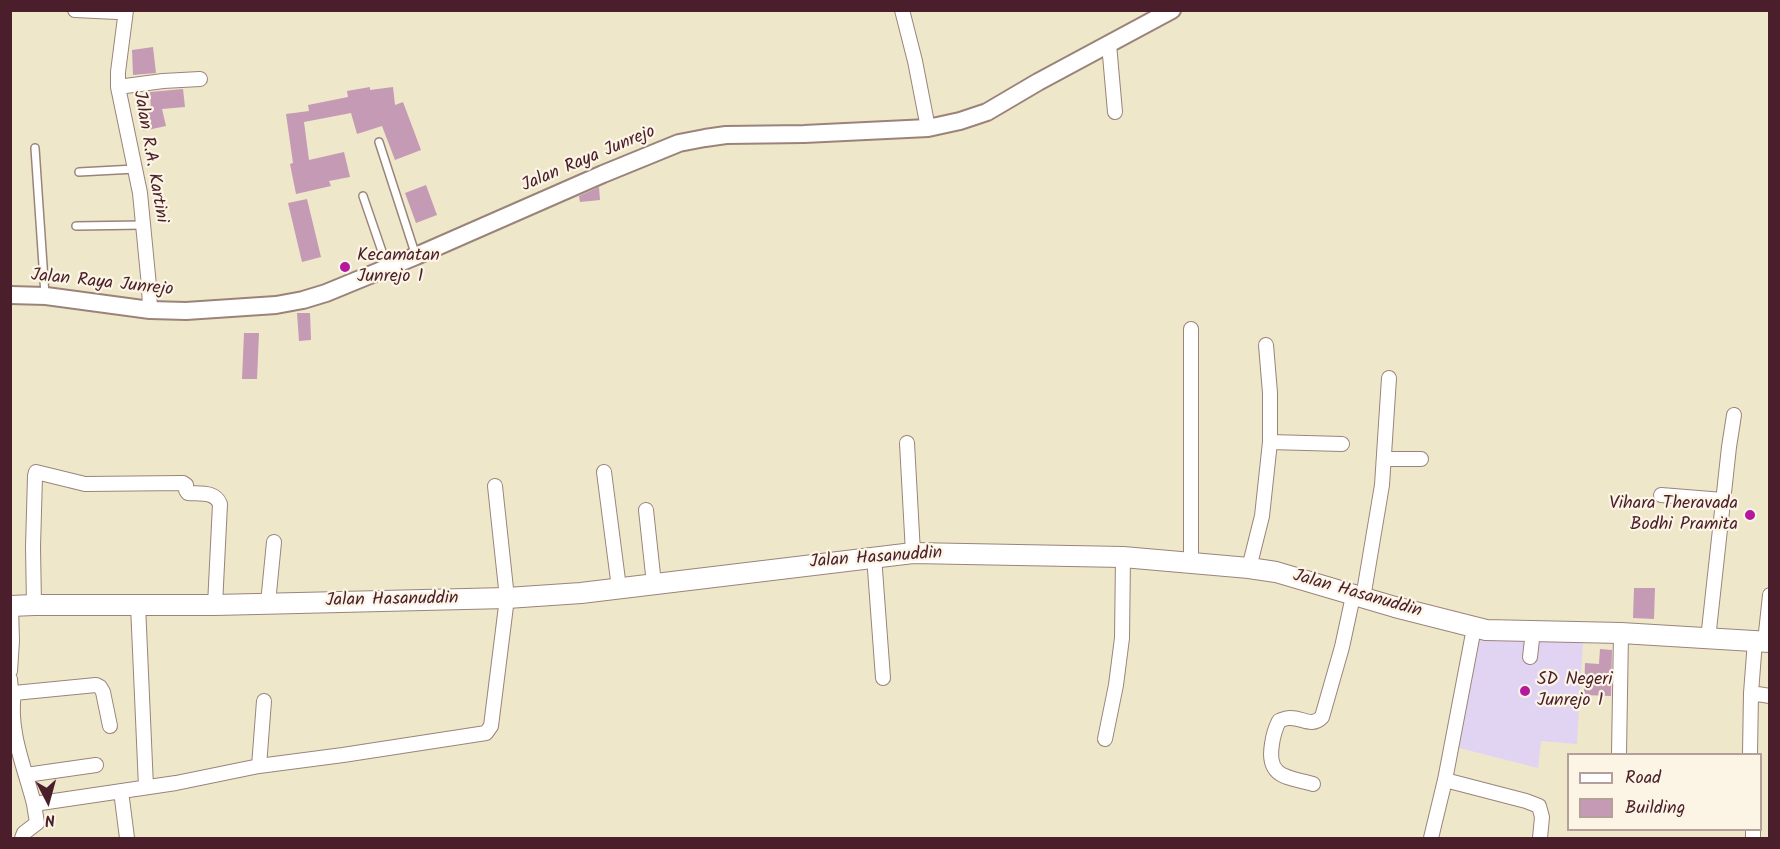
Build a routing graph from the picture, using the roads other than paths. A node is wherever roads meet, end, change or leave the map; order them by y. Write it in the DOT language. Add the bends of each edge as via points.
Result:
graph roads {
  1 [pos="75,10"];
  2 [pos="126,10"];
  3 [pos="902,10"];
  4 [pos="1172,10"];
  5 [pos="1109,44"];
  6 [pos="200,79"];
  7 [pos="118,87"];
  8 [pos="1115,111"];
  9 [pos="928,128"];
  10 [pos="379,142"];
  11 [pos="35,148"];
  12 [pos="135,169"];
  13 [pos="80,172"];
  14 [pos="363,196"];
  15 [pos="143,225"];
  16 [pos="76,226"];
  17 [pos="416,256"];
  18 [pos="387,266"];
  19 [pos="10,295"];
  20 [pos="46,296"];
  21 [pos="150,310"];
  22 [pos="1191,329"];
  23 [pos="1266,345"];
  24 [pos="1389,378"];
  25 [pos="1734,414"];
  26 [pos="1270,442"];
  27 [pos="907,443"];
  28 [pos="1342,444"];
  29 [pos="1384,459"];
  30 [pos="1421,459"];
  31 [pos="604,472"];
  32 [pos="495,486"];
  33 [pos="1661,495"];
  34 [pos="1723,500"];
  35 [pos="646,510"];
  36 [pos="274,542"];
  37 [pos="913,553"];
  38 [pos="874,556"];
  39 [pos="1123,557"];
  40 [pos="1191,564"];
  41 [pos="1249,568"];
  42 [pos="654,584"];
  43 [pos="619,588"];
  44 [pos="1770,595"];
  45 [pos="1358,597"];
  46 [pos="507,598"];
  47 [pos="268,603"];
  48 [pos="34,605"];
  49 [pos="215,605"];
  50 [pos="11,606"];
  51 [pos="138,606"];
  52 [pos="1474,628"];
  53 [pos="1533,631"];
  54 [pos="1621,633"];
  55 [pos="1708,639"];
  56 [pos="1763,642"];
  57 [pos="1530,657"];
  58 [pos="10,671"];
  59 [pos="883,678"];
  60 [pos="10,679"];
  61 [pos="12,692"];
  62 [pos="1751,693"];
  63 [pos="1770,696"];
  64 [pos="264,701"];
  65 [pos="110,726"];
  66 [pos="1105,739"];
  67 [pos="1619,753"];
  68 [pos="1750,753"];
  69 [pos="96,765"];
  70 [pos="259,766"];
  71 [pos="20,767"];
  72 [pos="1445,780"];
  73 [pos="1313,784"];
  74 [pos="146,787"];
  75 [pos="121,791"];
  76 [pos="34,804"];
  77 [pos="22,838"];
  78 [pos="127,838"];
  79 [pos="1431,838"];
  80 [pos="1540,838"];
  1 -- 2 [label="street"];
  2 -- 7 [label="street, Jalan R.A. Kartini"];
  3 -- 9 [label="street"];
  4 -- 5 [label="street, Jalan Raya Junrejo"];
  5 -- 8 [label="street"];
  5 -- 9 [label="street, Jalan Raya Junrejo" via="987,112"];
  6 -- 7 [label="street"];
  7 -- 12 [label="street, Jalan R.A. Kartini"];
  9 -- 17 [label="street, Jalan Raya Junrejo" via="726,135 688,141"];
  10 -- 17 [label="lane"];
  11 -- 20 [label="lane"];
  12 -- 13 [label="lane"];
  12 -- 15 [label="street, Jalan R.A. Kartini"];
  14 -- 18 [label="lane"];
  15 -- 16 [label="lane"];
  15 -- 21 [label="street, Jalan R.A. Kartini"];
  17 -- 18 [label="street, Jalan Raya Junrejo"];
  18 -- 21 [label="street, Jalan Raya Junrejo" via="303,300 186,311"];
  19 -- 20 [label="street, Jalan Raya Junrejo"];
  20 -- 21 [label="street, Jalan Raya Junrejo"];
  22 -- 40 [label="street"];
  23 -- 26 [label="street"];
  24 -- 29 [label="street"];
  25 -- 34 [label="street"];
  26 -- 28 [label="street"];
  26 -- 41 [label="street" via="1262,516"];
  27 -- 37 [label="street"];
  29 -- 30 [label="street"];
  29 -- 45 [label="street"];
  31 -- 43 [label="street"];
  32 -- 46 [label="street"];
  33 -- 34 [label="street"];
  34 -- 55 [label="street"];
  35 -- 42 [label="street"];
  36 -- 47 [label="street"];
  37 -- 38 [label="main road, Jalan Hasanuddin"];
  37 -- 39 [label="main road, Jalan Hasanuddin"];
  38 -- 42 [label="main road, Jalan Hasanuddin"];
  38 -- 59 [label="street"];
  39 -- 40 [label="main road, Jalan Hasanuddin"];
  39 -- 66 [label="street" via="1122,638"];
  40 -- 41 [label="main road, Jalan Hasanuddin"];
  41 -- 45 [label="main road, Jalan Hasanuddin" via="1276,572"];
  42 -- 43 [label="main road, Jalan Hasanuddin"];
  43 -- 46 [label="main road, Jalan Hasanuddin"];
  44 -- 56 [label="street"];
  45 -- 52 [label="main road, Jalan Hasanuddin"];
  45 -- 73 [label="street" via="1322,717 1312,723 1290,718 1279,721 1274,730 1274,769"];
  46 -- 47 [label="main road, Jalan Hasanuddin"];
  46 -- 70 [label="street" via="491,726 486,733"];
  47 -- 49 [label="main road, Jalan Hasanuddin"];
  48 -- 49 [label="street" via="36,472 85,484 184,483 188,493 214,495 220,504"];
  48 -- 50 [label="main road, Jalan Hasanuddin"];
  48 -- 51 [label="main road, Jalan Hasanuddin"];
  49 -- 51 [label="main road, Jalan Hasanuddin"];
  50 -- 58 [label="street"];
  51 -- 74 [label="street"];
  52 -- 53 [label="main road, Jalan Hasanuddin"];
  52 -- 72 [label="street"];
  53 -- 54 [label="main road, Jalan Hasanuddin"];
  53 -- 57 [label="street"];
  54 -- 55 [label="main road, Jalan Hasanuddin"];
  54 -- 67 [label="street"];
  55 -- 56 [label="main road, Jalan Hasanuddin"];
  56 -- 62 [label="street"];
  60 -- 61 [label="street"];
  61 -- 65 [label="street" via="96,685 103,692"];
  61 -- 71 [label="street"];
  62 -- 63 [label="street"];
  62 -- 68 [label="street"];
  64 -- 70 [label="street"];
  69 -- 71 [label="street"];
  70 -- 74 [label="street"];
  71 -- 76 [label="street"];
  72 -- 79 [label="street"];
  72 -- 80 [label="street" via="1539,806"];
  74 -- 75 [label="street"];
  75 -- 76 [label="street"];
  75 -- 78 [label="street"];
  76 -- 77 [label="street" via="37,823"];
}
